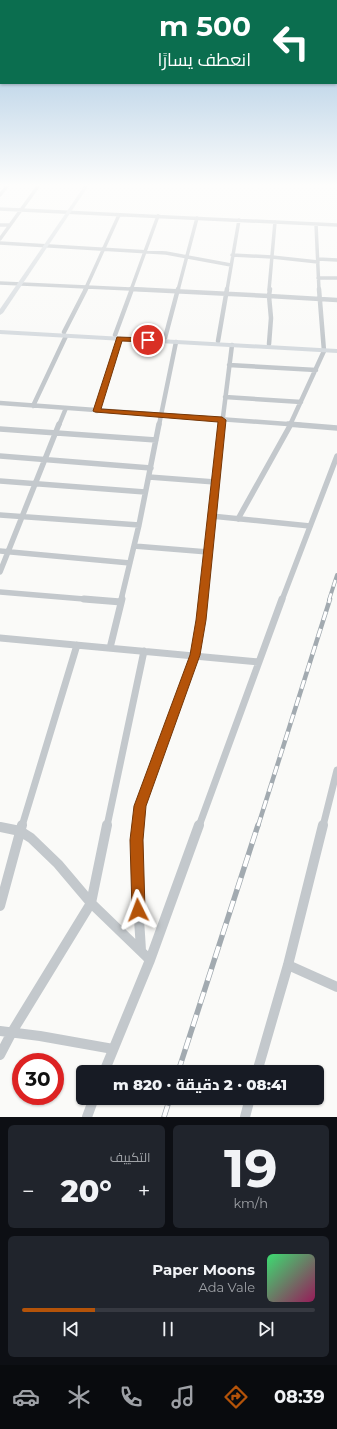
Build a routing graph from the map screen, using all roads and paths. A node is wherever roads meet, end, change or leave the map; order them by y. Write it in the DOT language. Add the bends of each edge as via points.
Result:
graph roads {
  1 [pos="51,237"];
  2 [pos="109,237"];
  3 [pos="151,237"];
  4 [pos="192,237"];
  5 [pos="236,237"];
  6 [pos="274,237"];
  7 [pos="317,237"];
  8 [pos="0,243"];
  9 [pos="45,246"];
  10 [pos="103,250"];
  11 [pos="146,251"];
  12 [pos="187,256"];
  13 [pos="232,256"];
  14 [pos="272,257"];
  15 [pos="337,260"];
  16 [pos="318,261"];
  17 [pos="231,265"];
  18 [pos="318,278"];
  19 [pos="337,278"];
  20 [pos="0,283"];
  21 [pos="20,284"];
  22 [pos="87,287"];
  23 [pos="131,290"];
  24 [pos="177,292"];
  25 [pos="228,295"];
  26 [pos="269,296"];
  27 [pos="319,298"];
  28 [pos="337,300"];
  29 [pos="0,313"];
  30 [pos="0,328"];
  31 [pos="0,332"];
  32 [pos="65,334"];
  33 [pos="117,337"];
  34 [pos="165,338"];
  35 [pos="218,341"];
  36 [pos="176,342"];
  37 [pos="268,344"];
  38 [pos="232,345"];
  39 [pos="337,348"];
  40 [pos="324,349"];
  41 [pos="337,351"];
  42 [pos="229,365"];
  43 [pos="316,370"];
  44 [pos="225,397"];
  45 [pos="301,402"];
  46 [pos="0,403"];
  47 [pos="33,406"];
  48 [pos="66,408"];
  49 [pos="97,411"];
  50 [pos="161,416"];
  51 [pos="222,420"];
  52 [pos="291,424"];
  53 [pos="337,428"];
  54 [pos="0,429"];
  55 [pos="56,433"];
  56 [pos="156,440"];
  57 [pos="0,456"];
  58 [pos="337,456"];
  59 [pos="44,459"];
  60 [pos="150,468"];
  61 [pos="149,477"];
  62 [pos="0,481"];
  63 [pos="214,482"];
  64 [pos="34,484"];
  65 [pos="145,492"];
  66 [pos="0,515"];
  67 [pos="21,516"];
  68 [pos="212,516"];
  69 [pos="238,519"];
  70 [pos="138,525"];
  71 [pos="310,526"];
  72 [pos="134,546"];
  73 [pos="0,551"];
  74 [pos="8,552"];
  75 [pos="208,552"];
  76 [pos="130,563"];
  77 [pos="0,572"];
  78 [pos="0,592"];
  79 [pos="121,602"];
  80 [pos="0,638"];
  81 [pos="77,644"];
  82 [pos="110,648"];
  83 [pos="144,651"];
  84 [pos="195,655"];
  85 [pos="258,662"];
  86 [pos="337,770"];
  87 [pos="0,827"];
  88 [pos="20,830"];
  89 [pos="91,903"];
  90 [pos="0,906"];
  91 [pos="141,951"];
  92 [pos="150,960"];
  93 [pos="288,965"];
  94 [pos="337,987"];
  95 [pos="0,1031"];
  96 [pos="12,1032"];
  97 [pos="113,1049"];
  98 [pos="0,1055"];
  99 [pos="107,1065"];
  100 [pos="259,1065"];
  101 [pos="91,1105"];
  102 [pos="248,1105"];
  103 [pos="87,1117"];
  104 [pos="244,1117"];
  1 -- 9 [label="street"];
  2 -- 10 [label="street"];
  3 -- 11 [label="street"];
  4 -- 12 [label="street"];
  5 -- 13 [label="street"];
  6 -- 14 [label="street"];
  7 -- 16 [label="street"];
  8 -- 9 [label="street"];
  9 -- 10 [label="street"];
  9 -- 21 [label="street"];
  10 -- 11 [label="street"];
  10 -- 22 [label="street"];
  11 -- 12 [label="street"];
  11 -- 23 [label="street"];
  12 -- 17 [label="street"];
  12 -- 24 [label="street"];
  13 -- 14 [label="street"];
  13 -- 17 [label="street"];
  14 -- 16 [label="street"];
  14 -- 26 [label="street"];
  15 -- 16 [label="street"];
  16 -- 18 [label="street"];
  17 -- 25 [label="street"];
  18 -- 19 [label="street"];
  18 -- 27 [label="street"];
  20 -- 21 [label="street"];
  21 -- 22 [label="street"];
  21 -- 29 [label="street"];
  22 -- 23 [label="street"];
  22 -- 32 [label="street"];
  23 -- 24 [label="street"];
  23 -- 33 [label="street"];
  24 -- 25 [label="street"];
  24 -- 34 [label="street"];
  25 -- 26 [label="street"];
  25 -- 35 [label="street"];
  26 -- 27 [label="street"];
  26 -- 37 [label="street" via="271,318"];
  27 -- 28 [label="street"];
  27 -- 40 [label="street"];
  30 -- 32 [label="main road"];
  31 -- 32 [label="main road"];
  32 -- 33 [label="main road"];
  32 -- 47 [label="street"];
  33 -- 34 [label="main road"];
  33 -- 36 [label="main road"];
  33 -- 49 [label="street"];
  34 -- 35 [label="main road"];
  35 -- 37 [label="main road"];
  36 -- 38 [label="main road"];
  36 -- 50 [label="street"];
  37 -- 40 [label="main road"];
  38 -- 40 [label="main road"];
  38 -- 42 [label="street"];
  39 -- 40 [label="main road"];
  40 -- 41 [label="main road"];
  40 -- 43 [label="street"];
  42 -- 43 [label="street"];
  42 -- 44 [label="street"];
  43 -- 45 [label="street"];
  44 -- 45 [label="street"];
  44 -- 51 [label="street"];
  45 -- 52 [label="street"];
  46 -- 47 [label="street"];
  47 -- 48 [label="street"];
  48 -- 49 [label="street"];
  48 -- 55 [label="street"];
  49 -- 50 [label="street"];
  50 -- 51 [label="street"];
  50 -- 56 [label="street"];
  51 -- 52 [label="street"];
  51 -- 63 [label="street"];
  52 -- 53 [label="street"];
  52 -- 69 [label="street"];
  54 -- 55 [label="street"];
  55 -- 56 [label="street"];
  55 -- 59 [label="street"];
  56 -- 60 [label="street"];
  57 -- 59 [label="street"];
  58 -- 71 [label="street"];
  59 -- 60 [label="street"];
  59 -- 64 [label="street"];
  60 -- 61 [label="street"];
  61 -- 63 [label="street"];
  61 -- 65 [label="street"];
  62 -- 64 [label="street"];
  63 -- 68 [label="street"];
  64 -- 65 [label="street"];
  64 -- 67 [label="street"];
  65 -- 70 [label="street"];
  66 -- 67 [label="street"];
  67 -- 70 [label="street"];
  67 -- 74 [label="street"];
  68 -- 69 [label="street"];
  68 -- 75 [label="street"];
  69 -- 71 [label="street"];
  70 -- 72 [label="street"];
  71 -- 85 [label="street"];
  72 -- 75 [label="street"];
  72 -- 76 [label="street"];
  73 -- 74 [label="street"];
  74 -- 76 [label="street"];
  74 -- 77 [label="street"];
  75 -- 84 [label="street"];
  76 -- 79 [label="street"];
  78 -- 79 [label="street"];
  79 -- 82 [label="street"];
  80 -- 81 [label="street"];
  81 -- 82 [label="street"];
  81 -- 88 [label="street"];
  82 -- 83 [label="street"];
  83 -- 84 [label="street"];
  83 -- 89 [label="street"];
  84 -- 85 [label="street"];
  84 -- 91 [label="street" via="140,806 136,840"];
  85 -- 92 [label="street"];
  86 -- 93 [label="street"];
  87 -- 88 [label="street"];
  88 -- 89 [label="street" via="58,864"];
  88 -- 90 [label="street"];
  89 -- 91 [label="street"];
  89 -- 96 [label="street"];
  91 -- 92 [label="street"];
  92 -- 97 [label="street"];
  93 -- 94 [label="street"];
  93 -- 100 [label="street"];
  95 -- 96 [label="street"];
  96 -- 97 [label="street"];
  96 -- 98 [label="street"];
  97 -- 99 [label="street"];
  101 -- 103 [label="street"];
  102 -- 104 [label="street"];
}
